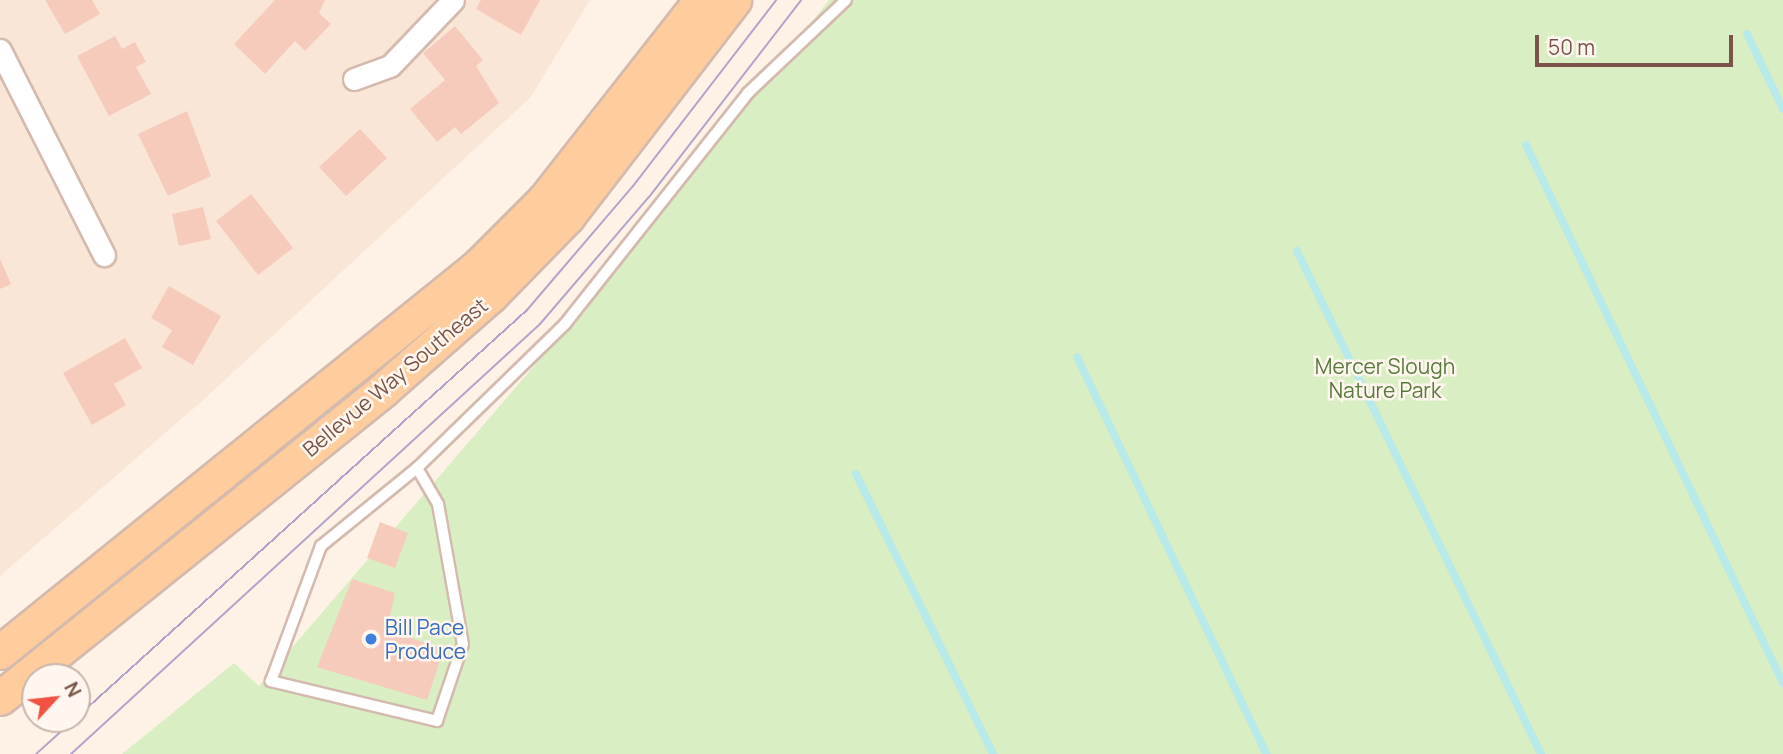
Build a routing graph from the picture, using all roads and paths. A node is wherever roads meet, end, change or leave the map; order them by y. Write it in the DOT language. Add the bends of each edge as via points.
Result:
graph roads {
  1 [pos="453,0"];
  2 [pos="701,0"];
  3 [pos="734,0"];
  4 [pos="846,0"];
  5 [pos="0,50"];
  6 [pos="354,79"];
  7 [pos="104,255"];
  8 [pos="417,468"];
  9 [pos="0,652"];
  10 [pos="0,698"];
  1 -- 6 [label="street" via="390,66"];
  2 -- 9 [label="main road, Bellevue Way Southeast" via="545,199 469,274"];
  3 -- 10 [label="main road, Bellevue Way Southeast" via="568,217 491,295 384,390"];
  4 -- 8 [label="lane" via="748,93 565,324"];
  5 -- 7 [label="street"];
  8 -- 8 [label="lane" via="438,504 464,643 437,721 271,681 321,546"];
}
